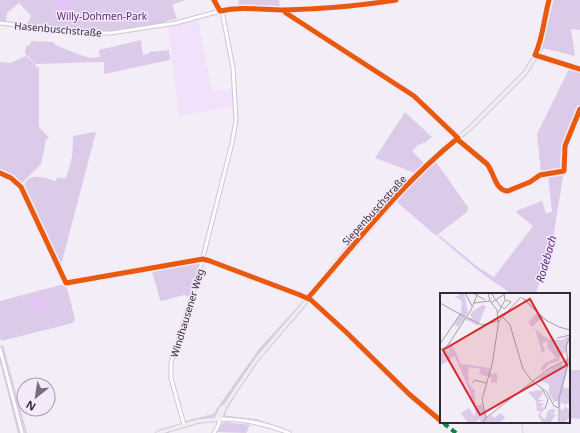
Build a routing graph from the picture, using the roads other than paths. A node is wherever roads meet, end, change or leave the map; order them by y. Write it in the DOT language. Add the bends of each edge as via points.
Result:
graph roads {
  1 [pos="214,0"];
  2 [pos="396,0"];
  3 [pos="552,0"];
  4 [pos="220,11"];
  5 [pos="0,23"];
  6 [pos="414,96"];
  7 [pos="457,139"];
  8 [pos="530,182"];
  9 [pos="0,348"];
  10 [pos="218,419"];
  11 [pos="184,425"];
  12 [pos="215,431"];
  13 [pos="22,433"];
  14 [pos="158,433"];
  15 [pos="290,433"];
  1 -- 4 [label="street, Windhausener Weg"];
  2 -- 4 [label="street, Hasenbuschstraße" via="349,6 282,10 237,8"];
  3 -- 7 [label="main road, Siepenbuschstraße" via="542,44 528,69"];
  4 -- 5 [label="street, Hasenbuschstraße" via="176,23 111,34"];
  4 -- 11 [label="street, Windhausener Weg" via="233,67 236,120 196,287 171,363 171,378"];
  6 -- 7 [label="street"];
  7 -- 8 [label="street" via="489,166 499,187 505,191"];
  7 -- 10 [label="main road, Siepenbuschstraße" via="434,158 380,214 256,360 222,407"];
  9 -- 13 [label="street"];
  10 -- 11 [label="main road"];
  10 -- 12 [label="street"];
  10 -- 15 [label="street" via="260,422"];
  11 -- 14 [label="main road"];
}
